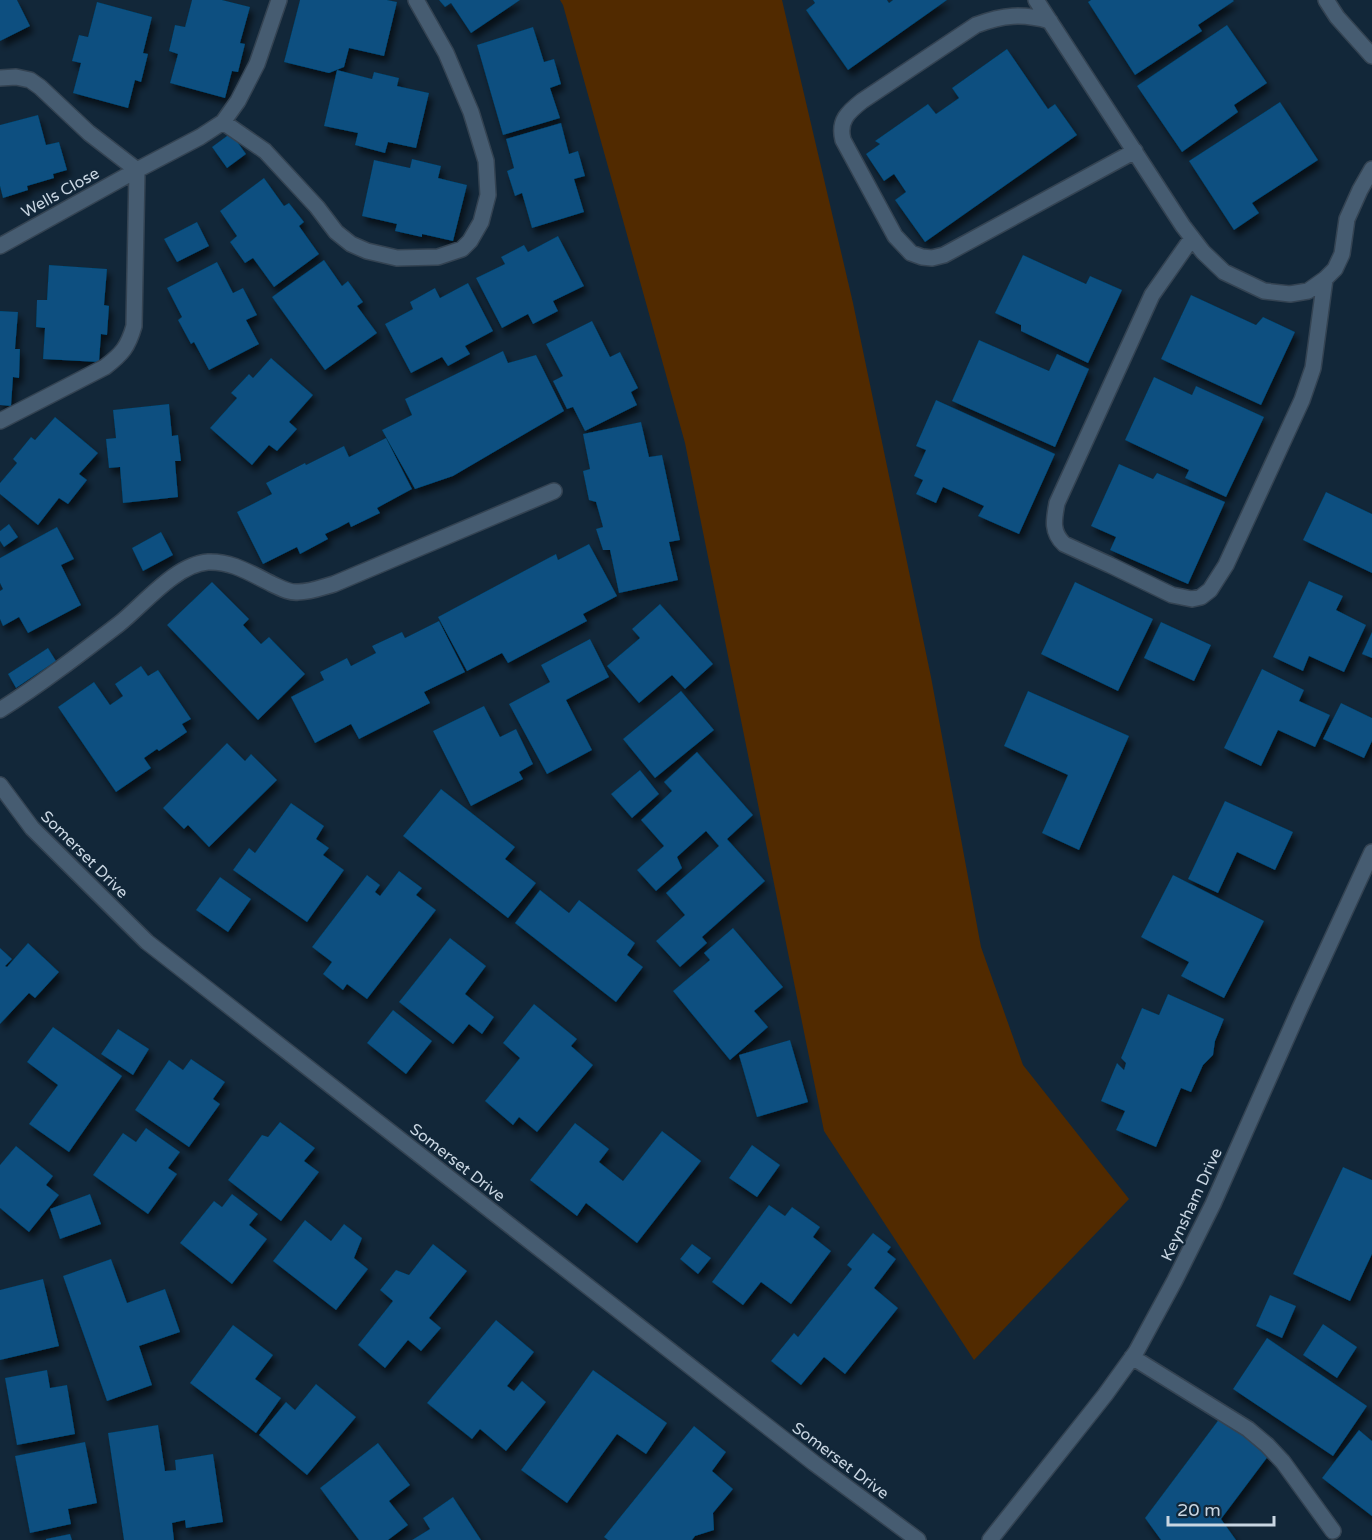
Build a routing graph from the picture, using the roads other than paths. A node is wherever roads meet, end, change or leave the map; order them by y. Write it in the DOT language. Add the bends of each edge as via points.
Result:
graph roads {
  1 [pos="279,0"];
  2 [pos="416,0"];
  3 [pos="1036,0"];
  4 [pos="1326,0"];
  5 [pos="1050,21"];
  6 [pos="1372,56"];
  7 [pos="0,78"];
  8 [pos="223,122"];
  9 [pos="1135,151"];
  10 [pos="137,170"];
  11 [pos="1372,170"];
  12 [pos="1192,238"];
  13 [pos="0,246"];
  14 [pos="1325,279"];
  15 [pos="0,421"];
  16 [pos="554,491"];
  17 [pos="0,710"];
  18 [pos="0,785"];
  19 [pos="1372,852"];
  20 [pos="1132,1357"];
  21 [pos="1333,1531"];
  22 [pos="918,1540"];
  23 [pos="990,1540"];
  1 -- 8 [label="street" via="257,64"];
  2 -- 8 [label="street" via="446,53 486,161 488,195 482,222 462,249 438,257 397,258 351,244 265,151"];
  3 -- 5 [label="street"];
  4 -- 6 [label="street"];
  5 -- 9 [label="street"];
  5 -- 9 [label="street" via="1013,15 976,25 862,101 843,121 843,140 895,236 911,253 932,258 944,255"];
  7 -- 10 [label="street" via="16,76 30,80"];
  8 -- 10 [label="street, Wells Close"];
  9 -- 12 [label="street"];
  10 -- 13 [label="street, Wells Close"];
  10 -- 15 [label="street" via="134,326 129,342 120,356 105,367"];
  11 -- 14 [label="street" via="1347,219 1342,254"];
  12 -- 14 [label="street" via="1224,272 1264,291 1308,291"];
  12 -- 14 [label="street" via="1152,295 1057,503 1054,522 1058,539 1064,544 1172,595 1201,597 1226,566 1302,400 1313,368"];
  16 -- 17 [label="street" via="309,591 286,591 237,566 220,562 205,562 186,569 31,691"];
  18 -- 22 [label="street, Somerset Drive" via="32,828 147,942"];
  19 -- 20 [label="street, Keynsham Drive" via="1213,1204"];
  20 -- 21 [label="street" via="1267,1445"];
  20 -- 23 [label="street, Keynsham Drive"];
}
